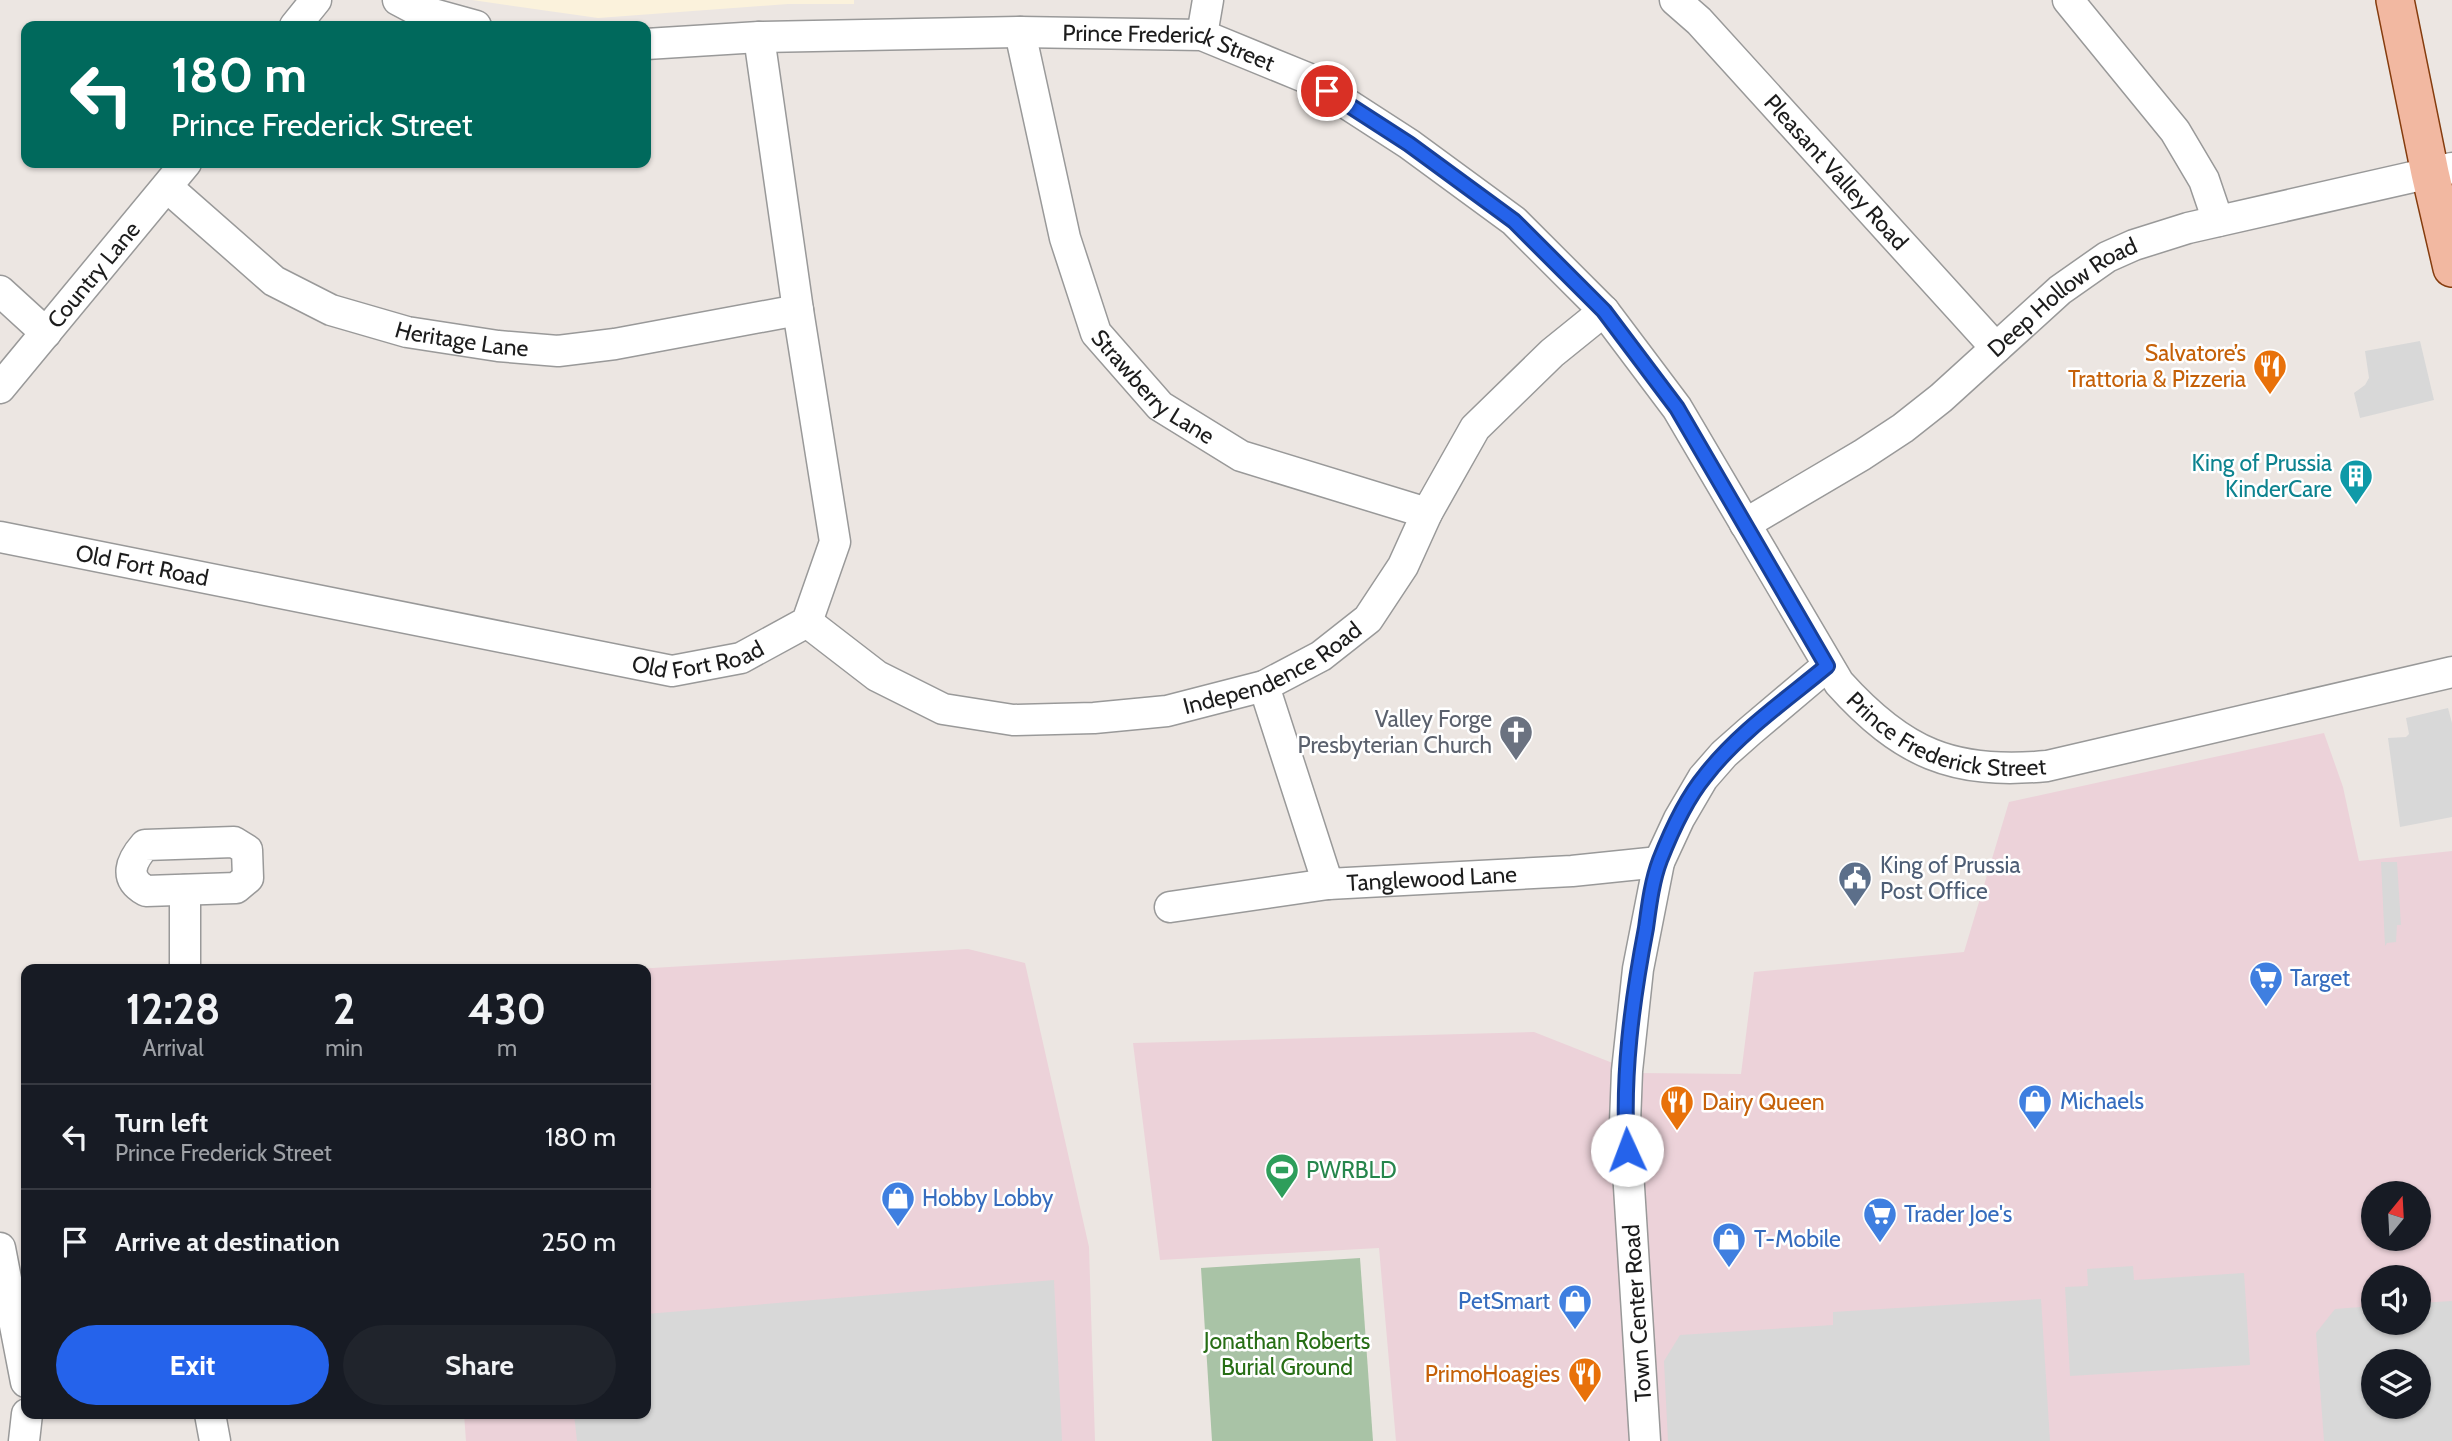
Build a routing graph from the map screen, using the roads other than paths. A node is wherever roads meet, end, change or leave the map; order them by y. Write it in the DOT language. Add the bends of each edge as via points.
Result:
graph roads {
  1 [pos="316,0"];
  2 [pos="398,0"];
  3 [pos="1208,0"];
  4 [pos="1675,0"];
  5 [pos="2395,0"];
  6 [pos="2082,5"];
  7 [pos="299,21"];
  8 [pos="458,21"];
  9 [pos="1020,32"];
  10 [pos="1202,35"];
  11 [pos="759,37"];
  12 [pos="651,44"];
  13 [pos="183,168"];
  14 [pos="2441,170"];
  15 [pos="167,187"];
  16 [pos="2218,221"];
  17 [pos="2452,268"];
  18 [pos="0,291"];
  19 [pos="798,310"];
  20 [pos="1604,311"];
  21 [pos="46,332"];
  22 [pos="1996,348"];
  23 [pos="0,388"];
  24 [pos="1427,513"];
  25 [pos="1745,524"];
  26 [pos="0,537"];
  27 [pos="807,622"];
  28 [pos="1827,666"];
  29 [pos="2452,673"];
  30 [pos="1264,686"];
  31 [pos="1659,862"];
  32 [pos="1328,884"];
  33 [pos="184,890"];
  34 [pos="1170,907"];
  35 [pos="185,964"];
  36 [pos="0,1248"];
  37 [pos="21,1356"];
  38 [pos="26,1419"];
  39 [pos="212,1419"];
  40 [pos="24,1441"];
  41 [pos="215,1441"];
  42 [pos="1645,1441"];
  1 -- 7 [label="street"];
  2 -- 8 [label="street"];
  3 -- 10 [label="street"];
  4 -- 22 [label="street, Pleasant Valley Road"];
  5 -- 14 [label="main road"];
  6 -- 16 [label="street" via="2175,131 2204,180"];
  9 -- 10 [label="street, Prince Frederick Street"];
  9 -- 11 [label="street, Prince Frederick Street"];
  9 -- 24 [label="street, Strawberry Lane" via="1065,238 1096,333 1160,406 1241,456"];
  10 -- 20 [label="street, Prince Frederick Street" via="1307,78 1409,144 1514,221"];
  11 -- 12 [label="street, Prince Frederick Street"];
  11 -- 19 [label="street"];
  13 -- 15 [label="street, Country Lane"];
  14 -- 16 [label="street, Deep Hollow Road"];
  14 -- 17 [label="main road"];
  15 -- 19 [label="street, Heritage Lane" via="274,281 331,310 407,332 558,351"];
  15 -- 21 [label="street, Country Lane"];
  16 -- 22 [label="street, Deep Hollow Road" via="2107,257 2060,290"];
  18 -- 21 [label="street"];
  19 -- 27 [label="street" via="835,542"];
  20 -- 24 [label="street, Independence Road" via="1475,428"];
  20 -- 25 [label="street, Prince Frederick Street" via="1677,408"];
  21 -- 23 [label="street, Country Lane"];
  22 -- 25 [label="street, Deep Hollow Road" via="1903,428"];
  24 -- 30 [label="street, Independence Road" via="1403,566 1368,619 1321,656"];
  25 -- 28 [label="street, Prince Frederick Street"];
  26 -- 27 [label="street, Old Fort Road" via="672,671 741,658"];
  27 -- 30 [label="street, Independence Road" via="877,676 943,709 1013,720 1167,711"];
  28 -- 29 [label="street, Prince Frederick Street" via="1876,721 1898,737 1945,760 1994,769 2073,762"];
  28 -- 31 [label="street, Town Center Road" via="1749,731 1703,778"];
  30 -- 32 [label="street, Tanglewood Lane"];
  31 -- 32 [label="street, Tanglewood Lane"];
  31 -- 42 [label="street, Town Center Road" via="1638,969 1625,1123"];
  32 -- 34 [label="street"];
  33 -- 35 [label="street"];
  36 -- 37 [label="street"];
  38 -- 40 [label="street"];
  39 -- 41 [label="street"];
}
